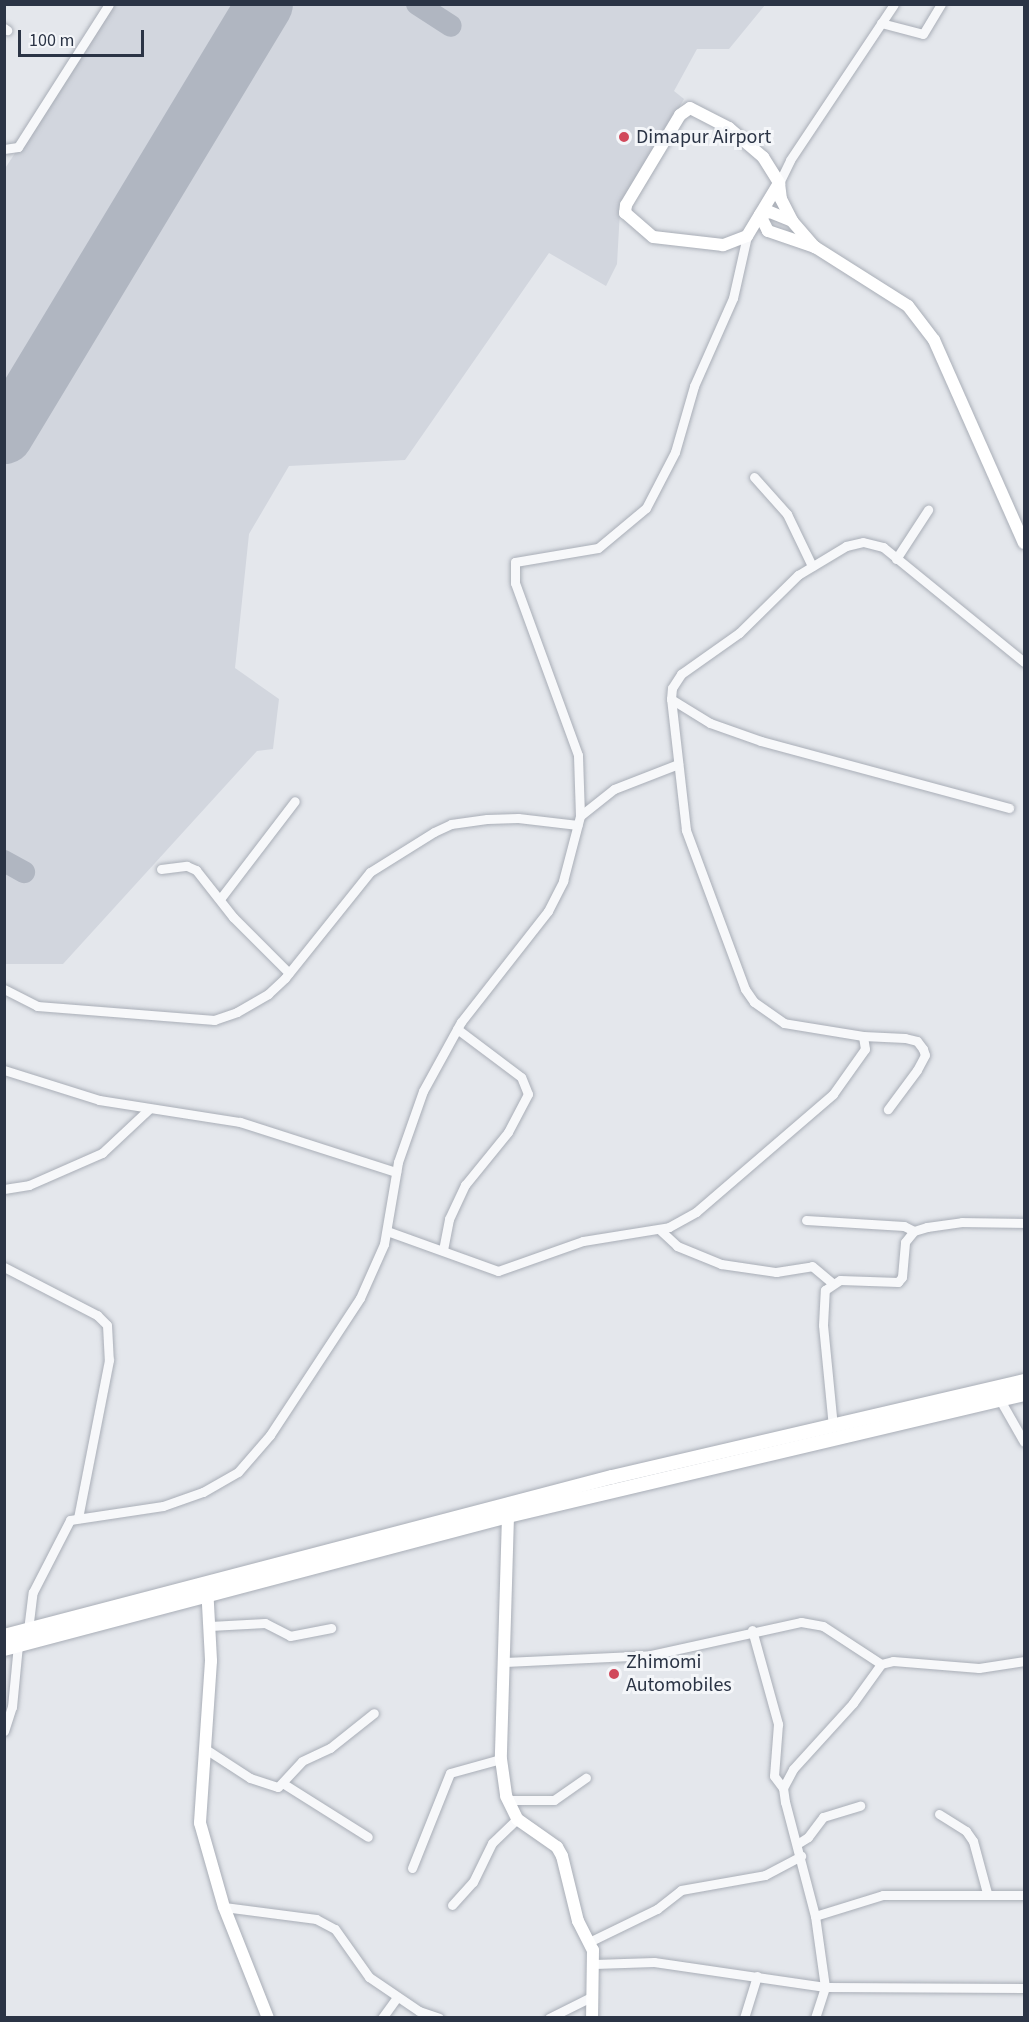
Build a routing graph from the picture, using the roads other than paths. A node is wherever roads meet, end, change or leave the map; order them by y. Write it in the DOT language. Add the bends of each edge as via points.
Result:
graph roads {
  1 [pos="109,4"];
  2 [pos="894,4"];
  3 [pos="941,4"];
  4 [pos="881,23"];
  5 [pos="4,149"];
  6 [pos="779,183"];
  7 [pos="760,215"];
  8 [pos="792,221"];
  9 [pos="747,236"];
  10 [pos="782,239"];
  11 [pos="815,247"];
  12 [pos="754,477"];
  13 [pos="928,510"];
  14 [pos="1024,543"];
  15 [pos="896,559"];
  16 [pos="812,566"];
  17 [pos="1024,662"];
  18 [pos="671,699"];
  19 [pos="678,764"];
  20 [pos="295,801"];
  21 [pos="1009,808"];
  22 [pos="579,821"];
  23 [pos="161,869"];
  24 [pos="220,899"];
  25 [pos="289,973"];
  26 [pos="4,989"];
  27 [pos="457,1029"];
  28 [pos="863,1036"];
  29 [pos="4,1070"];
  30 [pos="149,1109"];
  31 [pos="888,1109"];
  32 [pos="396,1172"];
  33 [pos="4,1189"];
  34 [pos="806,1220"];
  35 [pos="1024,1223"];
  36 [pos="659,1229"];
  37 [pos="387,1231"];
  38 [pos="915,1231"];
  39 [pos="442,1250"];
  40 [pos="4,1267"];
  41 [pos="832,1283"];
  42 [pos="1024,1381"];
  43 [pos="1024,1394"];
  44 [pos="1000,1400"];
  45 [pos="833,1427"];
  46 [pos="1024,1442"];
  47 [pos="508,1516"];
  48 [pos="78,1518"];
  49 [pos="208,1588"];
  50 [pos="210,1626"];
  51 [pos="331,1628"];
  52 [pos="28,1630"];
  53 [pos="752,1630"];
  54 [pos="4,1636"];
  55 [pos="11,1647"];
  56 [pos="1024,1661"];
  57 [pos="505,1662"];
  58 [pos="881,1664"];
  59 [pos="374,1713"];
  60 [pos="4,1731"];
  61 [pos="204,1748"];
  62 [pos="501,1759"];
  63 [pos="586,1778"];
  64 [pos="284,1784"];
  65 [pos="783,1788"];
  66 [pos="507,1800"];
  67 [pos="860,1806"];
  68 [pos="939,1814"];
  69 [pos="517,1819"];
  70 [pos="368,1837"];
  71 [pos="797,1844"];
  72 [pos="801,1856"];
  73 [pos="412,1868"];
  74 [pos="987,1893"];
  75 [pos="1024,1895"];
  76 [pos="452,1905"];
  77 [pos="224,1907"];
  78 [pos="815,1916"];
  79 [pos="589,1942"];
  80 [pos="594,1964"];
  81 [pos="757,1976"];
  82 [pos="825,1987"];
  83 [pos="1024,1988"];
  84 [pos="397,1997"];
  85 [pos="591,1997"];
  86 [pos="268,2018"];
  87 [pos="382,2018"];
  88 [pos="439,2018"];
  89 [pos="549,2018"];
  90 [pos="592,2018"];
  91 [pos="744,2018"];
  92 [pos="815,2018"];
  1 -- 5 [label="street" via="18,147"];
  2 -- 4 [label="street"];
  3 -- 4 [label="street" via="923,34"];
  4 -- 6 [label="street" via="790,160"];
  6 -- 7 [label="street"];
  6 -- 8 [label="street" via="783,206"];
  6 -- 9 [label="street" via="763,157 741,138 720,122 690,108 680,115 626,205 625,213 638,225 665,240 723,245"];
  7 -- 8 [label="street" via="770,212"];
  7 -- 9 [label="street"];
  7 -- 10 [label="street" via="763,226"];
  8 -- 11 [label="street"];
  9 -- 10 [label="street"];
  9 -- 22 [label="street" via="733,298 694,386 671,463 646,508 598,548 515,562 515,583 578,755"];
  10 -- 11 [label="street"];
  11 -- 14 [label="street" via="908,306 934,340"];
  12 -- 16 [label="street" via="787,514"];
  13 -- 15 [label="street"];
  15 -- 16 [label="street" via="875,543 862,542 846,546"];
  15 -- 17 [label="street"];
  16 -- 18 [label="street" via="739,633 681,674 672,688"];
  18 -- 19 [label="street"];
  18 -- 21 [label="street" via="710,723 761,741"];
  19 -- 22 [label="street" via="614,789"];
  19 -- 28 [label="street" via="690,846 736,967 754,1002 784,1023"];
  20 -- 24 [label="street"];
  22 -- 25 [label="street" via="487,819 451,824 434,832 370,872"];
  22 -- 27 [label="street" via="563,881 548,911"];
  23 -- 24 [label="street" via="187,866 196,870"];
  24 -- 25 [label="street"];
  25 -- 26 [label="street" via="268,994 214,1020 37,1006"];
  27 -- 32 [label="street" via="423,1091"];
  27 -- 39 [label="street" via="521,1077 528,1094 508,1132 455,1204"];
  28 -- 31 [label="street" via="904,1038 917,1041 923,1048 925,1055 917,1070"];
  28 -- 36 [label="street" via="865,1049 833,1094 696,1212 683,1222"];
  29 -- 30 [label="street" via="99,1100"];
  30 -- 32 [label="street" via="240,1122"];
  30 -- 33 [label="street" via="102,1153 30,1185"];
  32 -- 37 [label="street"];
  34 -- 38 [label="street" via="904,1226"];
  35 -- 38 [label="street" via="949,1223"];
  36 -- 39 [label="street" via="583,1241 498,1271"];
  36 -- 41 [label="street" via="677,1246 721,1264 776,1272 812,1266"];
  37 -- 39 [label="street"];
  37 -- 48 [label="street" via="360,1298 270,1435 238,1472 203,1492 163,1506"];
  38 -- 41 [label="street" via="904,1246 900,1280"];
  40 -- 48 [label="street" via="97,1315 106,1325 109,1360"];
  41 -- 45 [label="street" via="822,1299"];
  42 -- 45 [label="main road"];
  43 -- 44 [label="main road"];
  44 -- 46 [label="street"];
  44 -- 47 [label="main road"];
  45 -- 49 [label="main road" via="612,1477"];
  47 -- 49 [label="main road"];
  47 -- 57 [label="street"];
  48 -- 52 [label="street" via="70,1520 63,1529 33,1592"];
  49 -- 50 [label="street"];
  49 -- 52 [label="main road"];
  49 -- 55 [label="main road"];
  50 -- 51 [label="street" via="266,1623 290,1636"];
  50 -- 61 [label="street" via="211,1671"];
  52 -- 54 [label="main road"];
  53 -- 57 [label="street" via="651,1655"];
  53 -- 58 [label="street" via="810,1623 823,1626"];
  53 -- 65 [label="street" via="778,1724 774,1776"];
  55 -- 60 [label="street" via="12,1707"];
  56 -- 58 [label="street" via="979,1668 893,1661"];
  57 -- 62 [label="street"];
  58 -- 65 [label="street" via="853,1703 785,1778"];
  59 -- 64 [label="street" via="330,1748 302,1761"];
  61 -- 64 [label="street" via="260,1783 271,1787"];
  61 -- 77 [label="street" via="200,1822"];
  62 -- 66 [label="street"];
  62 -- 73 [label="street" via="450,1773"];
  63 -- 66 [label="street" via="554,1800"];
  64 -- 70 [label="street"];
  65 -- 71 [label="street"];
  66 -- 69 [label="street"];
  67 -- 71 [label="street" via="822,1817 808,1837"];
  68 -- 74 [label="street" via="966,1831 973,1841"];
  69 -- 76 [label="street" via="492,1843 473,1882"];
  69 -- 79 [label="street" via="557,1847 578,1921"];
  71 -- 72 [label="street"];
  72 -- 78 [label="street"];
  72 -- 79 [label="street" via="765,1875 681,1890 657,1908"];
  74 -- 75 [label="street"];
  74 -- 78 [label="street" via="884,1895"];
  77 -- 84 [label="street" via="316,1919 335,1929 369,1977"];
  77 -- 86 [label="street"];
  78 -- 82 [label="street"];
  79 -- 80 [label="street"];
  80 -- 81 [label="street" via="654,1962"];
  80 -- 85 [label="street"];
  81 -- 82 [label="street"];
  81 -- 91 [label="street"];
  82 -- 83 [label="street"];
  82 -- 92 [label="street"];
  84 -- 87 [label="street"];
  84 -- 88 [label="street"];
  85 -- 89 [label="street"];
  85 -- 90 [label="street"];
}
